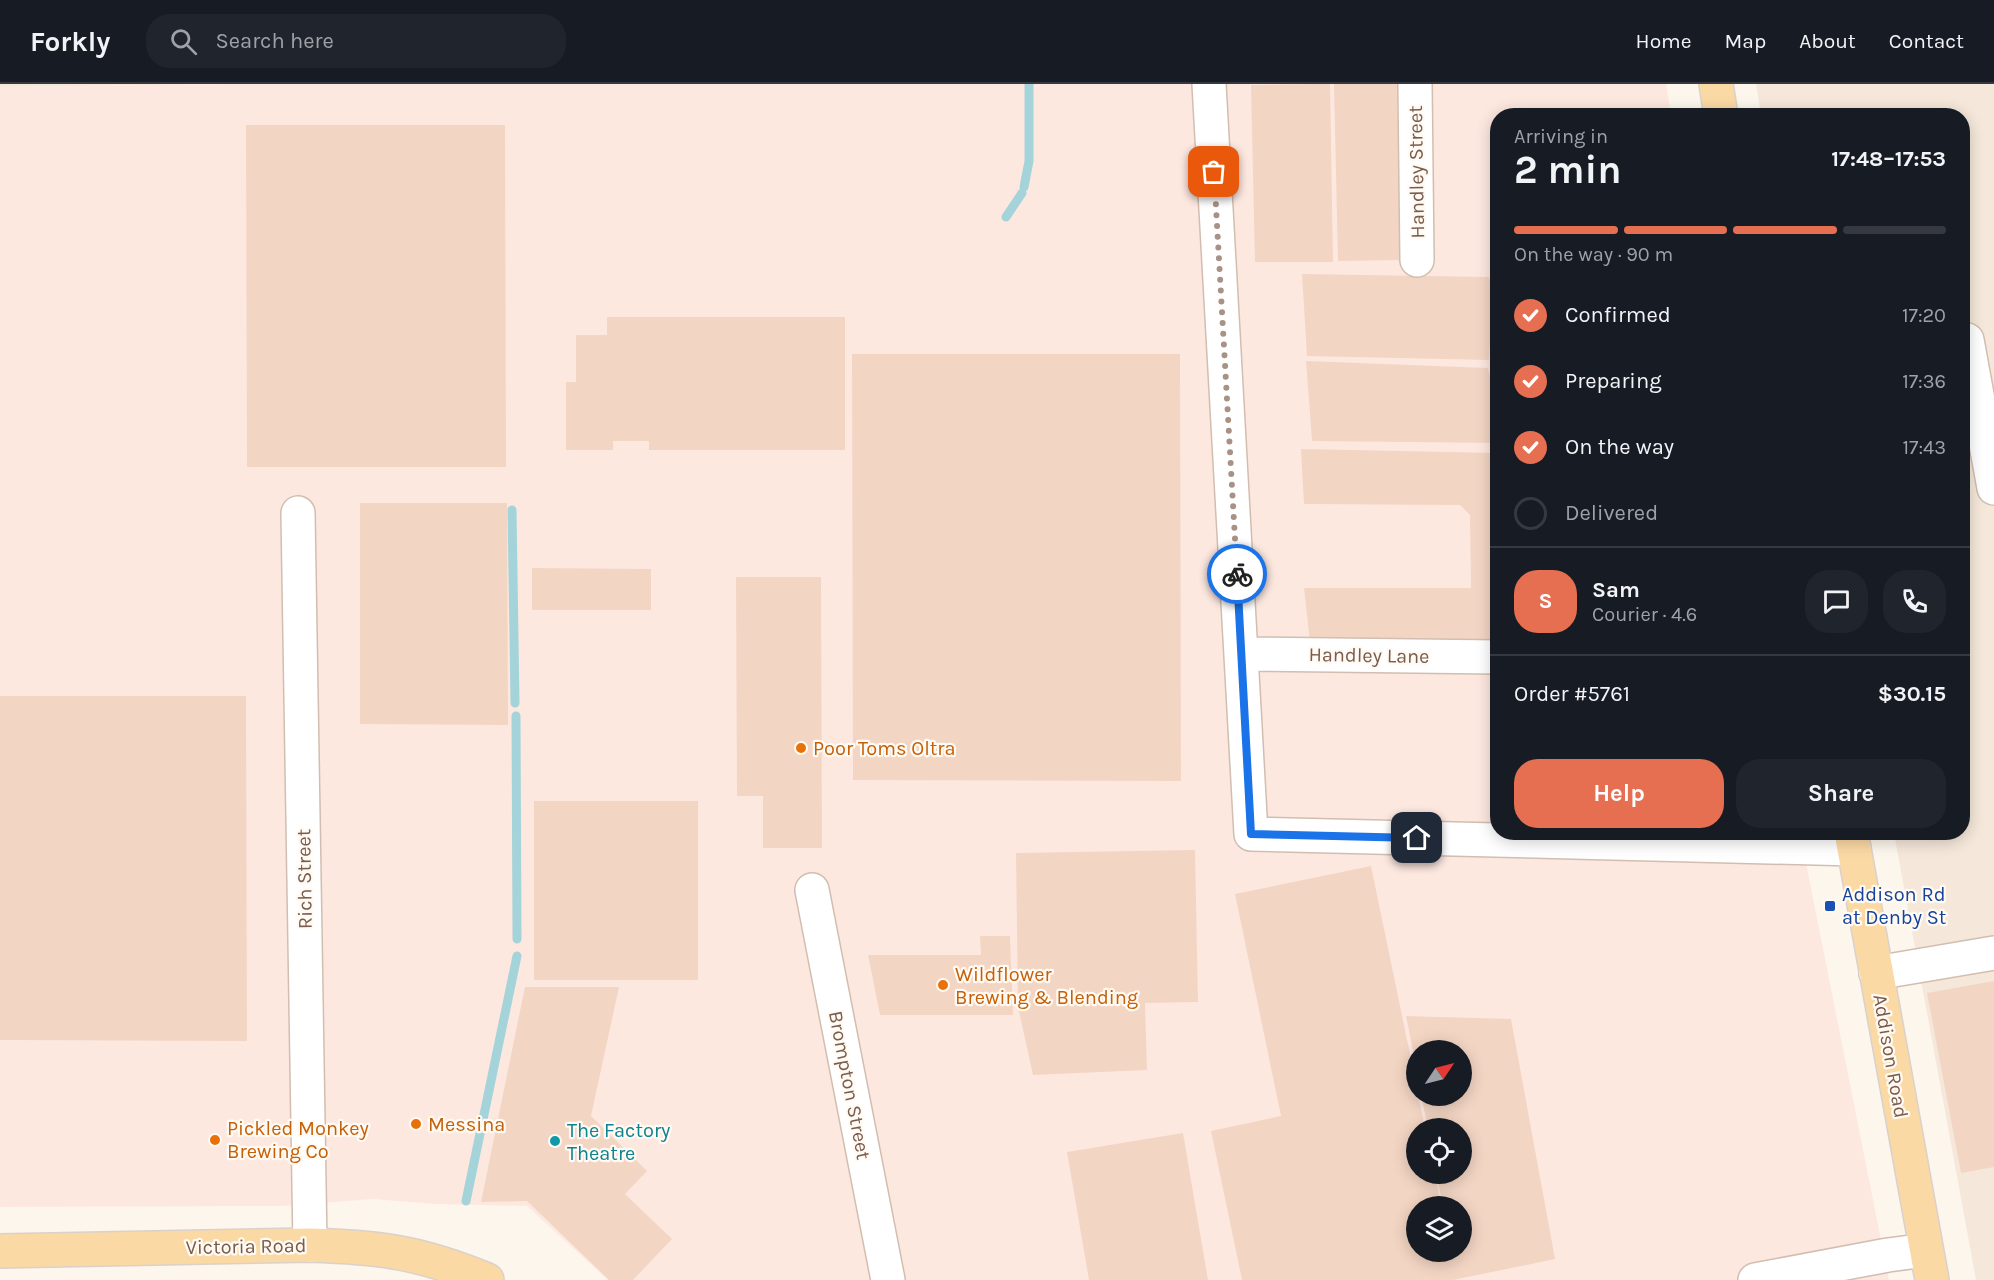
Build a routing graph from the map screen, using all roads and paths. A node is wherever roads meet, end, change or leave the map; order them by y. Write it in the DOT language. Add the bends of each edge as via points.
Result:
graph roads {
  1 [pos="1209,84"];
  2 [pos="1415,84"];
  3 [pos="1716,84"];
  4 [pos="1720,108"];
  5 [pos="1417,260"];
  6 [pos="1974,338"];
  7 [pos="1994,488"];
  8 [pos="298,513"];
  9 [pos="1241,654"];
  10 [pos="1490,657"];
  11 [pos="1490,837"];
  12 [pos="1766,840"];
  13 [pos="1852,841"];
  14 [pos="813,890"];
  15 [pos="1994,953"];
  16 [pos="1876,973"];
  17 [pos="310,1245"];
  18 [pos="0,1251"];
  19 [pos="1929,1265"];
  20 [pos="487,1280"];
  21 [pos="888,1280"];
  22 [pos="1755,1280"];
  1 -- 9 [label="street"];
  2 -- 5 [label="street, Handley Street"];
  3 -- 4 [label="main road"];
  6 -- 7 [label="street"];
  8 -- 17 [label="street, Rich Street"];
  9 -- 10 [label="street, Handley Lane"];
  9 -- 11 [label="street" via="1251,834"];
  12 -- 13 [label="street"];
  13 -- 16 [label="main road, Addison Road"];
  14 -- 21 [label="street, Brompton Street"];
  15 -- 16 [label="street"];
  16 -- 19 [label="main road, Addison Road"];
  17 -- 18 [label="main road, Victoria Road"];
  17 -- 20 [label="main road, Victoria Road" via="394,1252"];
  19 -- 22 [label="street" via="1888,1255"];
}
